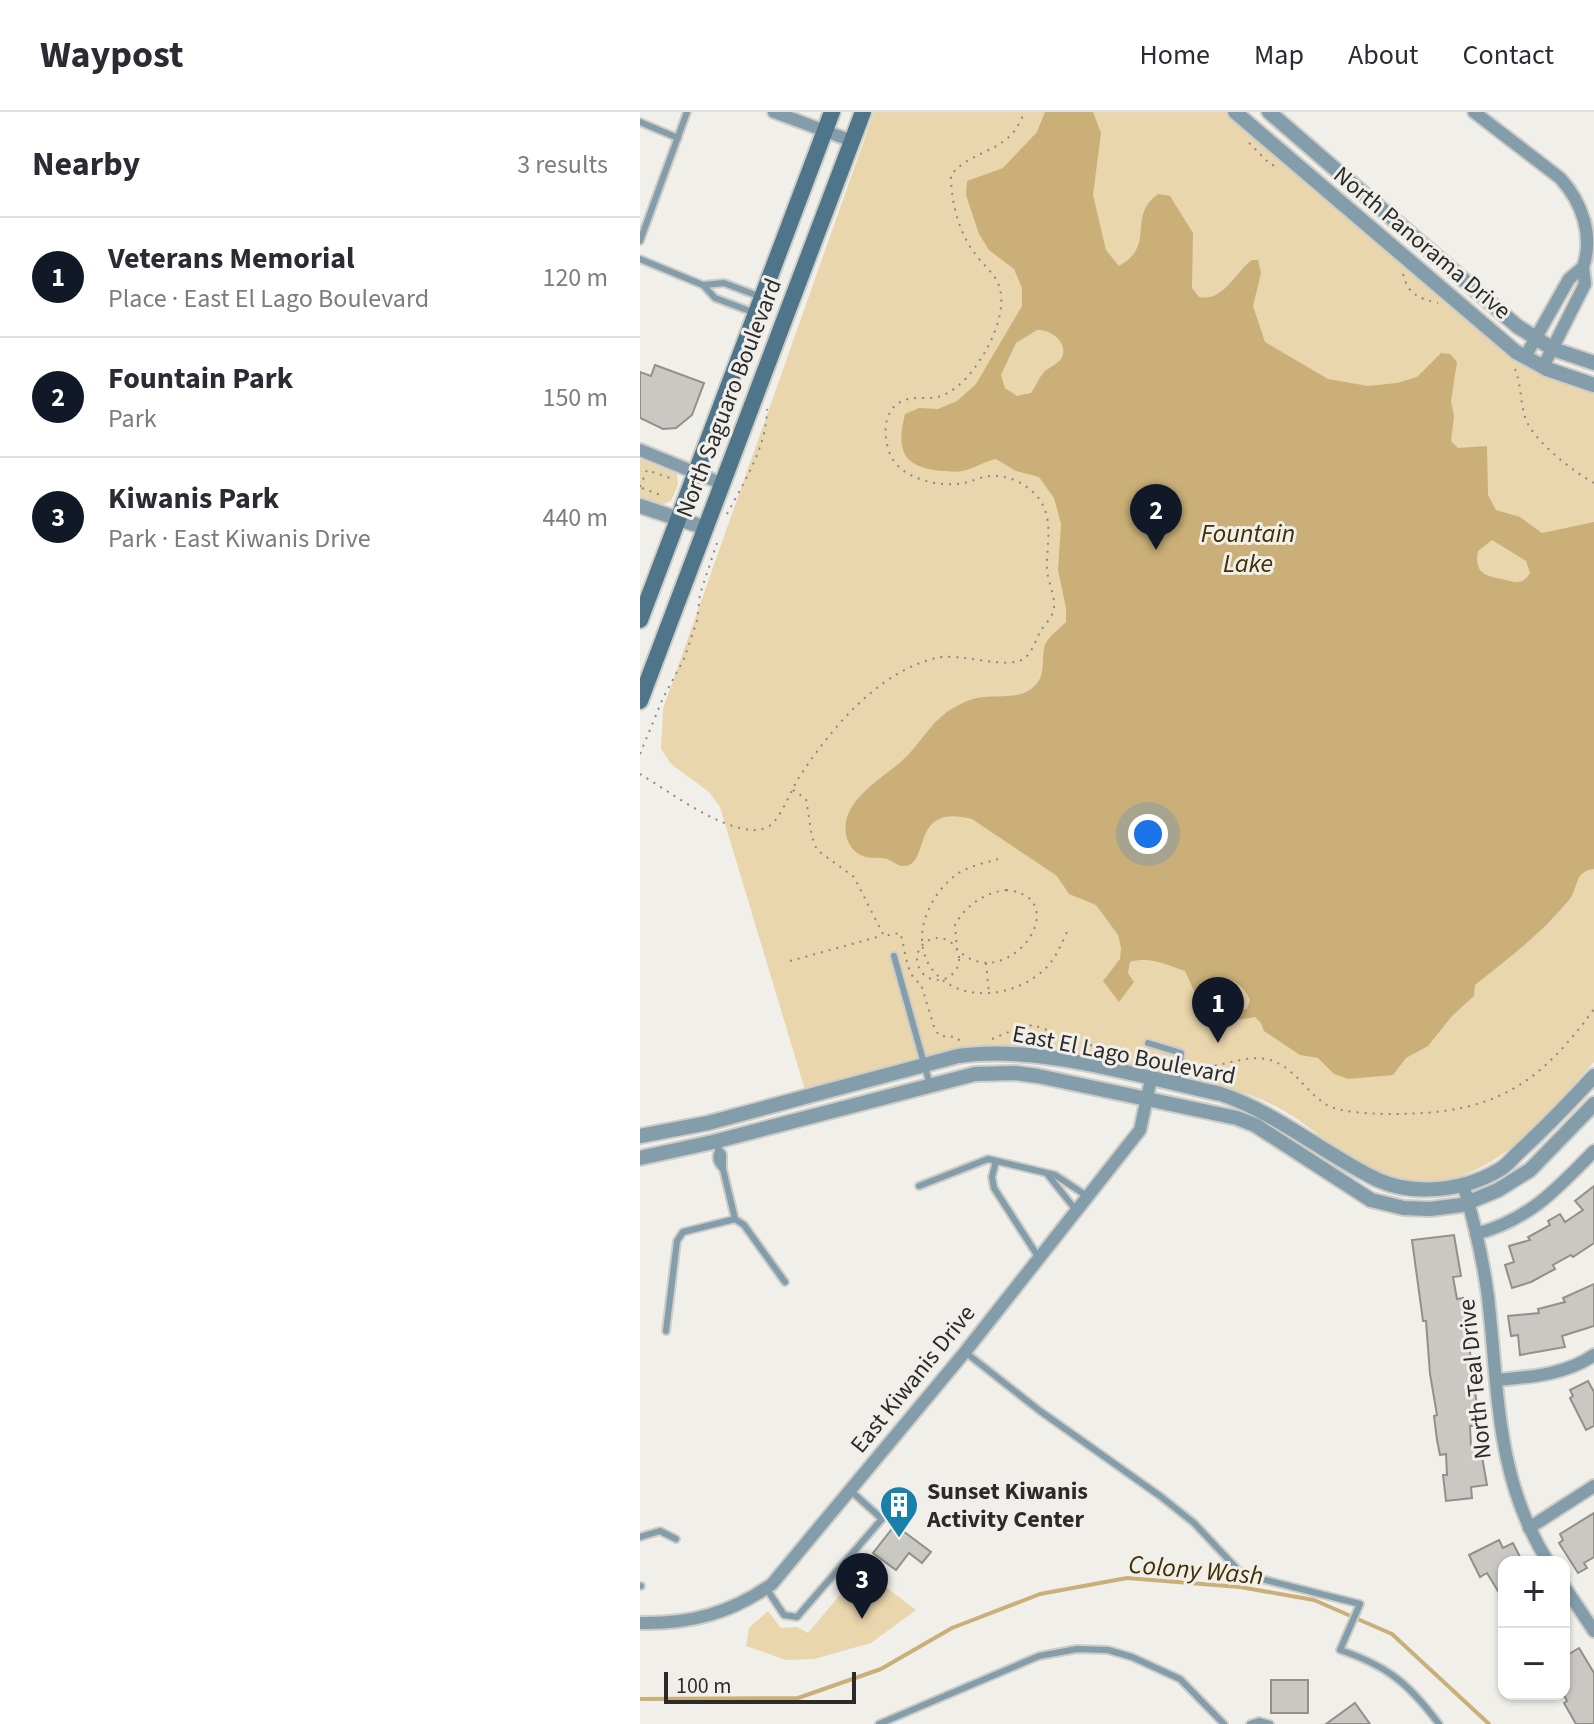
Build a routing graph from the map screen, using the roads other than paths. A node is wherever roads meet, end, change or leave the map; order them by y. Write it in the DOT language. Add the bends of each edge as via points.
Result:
graph roads {
  1 [pos="687,112"];
  2 [pos="774,112"];
  3 [pos="832,112"];
  4 [pos="863,112"];
  5 [pos="1235,112"];
  6 [pos="1269,112"];
  7 [pos="1474,112"];
  8 [pos="640,122"];
  9 [pos="825,131"];
  10 [pos="678,138"];
  11 [pos="852,141"];
  12 [pos="643,224"];
  13 [pos="640,241"];
  14 [pos="640,259"];
  15 [pos="1583,267"];
  16 [pos="703,285"];
  17 [pos="759,305"];
  18 [pos="1550,313"];
  19 [pos="1567,322"];
  20 [pos="1536,339"];
  21 [pos="1553,349"];
  22 [pos="1519,360"];
  23 [pos="1594,363"];
  24 [pos="1543,367"];
  25 [pos="1594,385"];
  26 [pos="640,450"];
  27 [pos="696,472"];
  28 [pos="723,484"];
  29 [pos="640,506"];
  30 [pos="679,518"];
  31 [pos="713,532"];
  32 [pos="640,620"];
  33 [pos="640,701"];
  34 [pos="894,956"];
  35 [pos="1148,1043"];
  36 [pos="925,1065"];
  37 [pos="1594,1076"];
  38 [pos="1151,1079"];
  39 [pos="1177,1084"];
  40 [pos="930,1085"];
  41 [pos="826,1092"];
  42 [pos="1147,1098"];
  43 [pos="1594,1104"];
  44 [pos="832,1110"];
  45 [pos="640,1136"];
  46 [pos="716,1147"];
  47 [pos="1594,1151"];
  48 [pos="640,1158"];
  49 [pos="996,1161"];
  50 [pos="1048,1175"];
  51 [pos="1369,1176"];
  52 [pos="1463,1184"];
  53 [pos="919,1186"];
  54 [pos="1358,1193"];
  55 [pos="1087,1196"];
  56 [pos="1469,1202"];
  57 [pos="1076,1210"];
  58 [pos="735,1219"];
  59 [pos="1476,1234"];
  60 [pos="1039,1258"];
  61 [pos="785,1282"];
  62 [pos="666,1331"];
  63 [pos="965,1352"];
  64 [pos="1594,1355"];
  65 [pos="1496,1380"];
  66 [pos="1594,1486"];
  67 [pos="850,1490"];
  68 [pos="1529,1528"];
  69 [pos="640,1537"];
  70 [pos="676,1539"];
  71 [pos="1545,1556"];
  72 [pos="766,1588"];
  73 [pos="1570,1595"];
  74 [pos="640,1623"];
  75 [pos="1594,1631"];
  76 [pos="879,1724"];
  77 [pos="1224,1724"];
  78 [pos="1250,1724"];
  79 [pos="1270,1724"];
  80 [pos="1439,1724"];
  1 -- 10 [label="lane"];
  2 -- 9 [label="street"];
  3 -- 9 [label="main road, North Saguaro Boulevard"];
  4 -- 11 [label="main road, North Saguaro Boulevard"];
  5 -- 22 [label="street, North Panorama Drive"];
  6 -- 20 [label="street, North Panorama Drive"];
  7 -- 15 [label="street" via="1571,191 1587,230 1589,254"];
  8 -- 10 [label="lane"];
  9 -- 11 [label="street"];
  9 -- 17 [label="main road, North Saguaro Boulevard"];
  10 -- 12 [label="lane"];
  11 -- 28 [label="main road, North Saguaro Boulevard"];
  12 -- 13 [label="lane"];
  14 -- 16 [label="lane"];
  15 -- 18 [label="street" via="1569,279"];
  15 -- 19 [label="street" via="1585,284"];
  16 -- 17 [label="lane" via="715,298"];
  16 -- 17 [label="lane" via="724,283"];
  17 -- 27 [label="main road, North Saguaro Boulevard"];
  18 -- 19 [label="street"];
  18 -- 20 [label="street"];
  19 -- 21 [label="street"];
  20 -- 21 [label="street, North Panorama Drive"];
  20 -- 22 [label="street"];
  21 -- 23 [label="street, North Panorama Drive"];
  21 -- 24 [label="street"];
  22 -- 24 [label="street, North Panorama Drive"];
  24 -- 25 [label="street, North Panorama Drive"];
  26 -- 27 [label="street"];
  27 -- 28 [label="street"];
  27 -- 30 [label="main road, North Saguaro Boulevard"];
  28 -- 31 [label="main road, North Saguaro Boulevard"];
  29 -- 30 [label="street"];
  30 -- 31 [label="street"];
  30 -- 32 [label="main road, North Saguaro Boulevard"];
  31 -- 33 [label="main road, North Saguaro Boulevard"];
  34 -- 36 [label="lane"];
  35 -- 39 [label="lane" via="1181,1053"];
  36 -- 38 [label="street, East El Lago Boulevard" via="979,1053 1022,1053"];
  36 -- 40 [label="lane"];
  36 -- 41 [label="street, East El Lago Boulevard"];
  37 -- 52 [label="street, East El Lago Boulevard" via="1500,1170"];
  38 -- 39 [label="street, East El Lago Boulevard"];
  38 -- 42 [label="street, East Kiwanis Drive"];
  39 -- 51 [label="street, East El Lago Boulevard" via="1252,1105"];
  40 -- 42 [label="street, East El Lago Boulevard" via="975,1074 1015,1073"];
  40 -- 44 [label="street, East El Lago Boulevard"];
  41 -- 44 [label="street"];
  41 -- 45 [label="street, East El Lago Boulevard"];
  42 -- 54 [label="street, East El Lago Boulevard" via="1255,1125"];
  42 -- 55 [label="street, East Kiwanis Drive" via="1140,1130"];
  43 -- 56 [label="street, East El Lago Boulevard" via="1530,1170"];
  44 -- 46 [label="street"];
  46 -- 48 [label="street"];
  46 -- 58 [label="lane"];
  47 -- 59 [label="street" via="1538,1206"];
  49 -- 50 [label="lane"];
  49 -- 53 [label="lane" via="975,1163"];
  49 -- 60 [label="lane" via="994,1188"];
  50 -- 55 [label="lane"];
  50 -- 57 [label="lane"];
  51 -- 52 [label="street, East El Lago Boulevard" via="1404,1187"];
  51 -- 54 [label="street"];
  52 -- 56 [label="street, North Teal Drive"];
  54 -- 56 [label="street, East El Lago Boulevard" via="1404,1208"];
  55 -- 57 [label="street, East Kiwanis Drive"];
  56 -- 59 [label="street, North Teal Drive"];
  57 -- 60 [label="street, East Kiwanis Drive"];
  58 -- 61 [label="lane"];
  58 -- 62 [label="lane" via="683,1232 677,1241"];
  59 -- 65 [label="street, North Teal Drive"];
  60 -- 63 [label="street, East Kiwanis Drive"];
  63 -- 67 [label="street, East Kiwanis Drive"];
  63 -- 80 [label="lane" via="1194,1523 1242,1574 1360,1604 1340,1650 1370,1660 1406,1684"];
  64 -- 65 [label="street" via="1547,1375"];
  65 -- 68 [label="street, North Teal Drive" via="1507,1468"];
  66 -- 68 [label="street"];
  67 -- 72 [label="street, East Kiwanis Drive"];
  67 -- 72 [label="lane" via="882,1519 797,1617 784,1615"];
  68 -- 71 [label="street, North Teal Drive"];
  69 -- 70 [label="lane" via="660,1531"];
  72 -- 74 [label="street, East Kiwanis Drive" via="716,1615"];
  73 -- 75 [label="street"];
  76 -- 77 [label="lane" via="1039,1656 1077,1649 1108,1650 1180,1679"];
  78 -- 79 [label="lane"];
}
